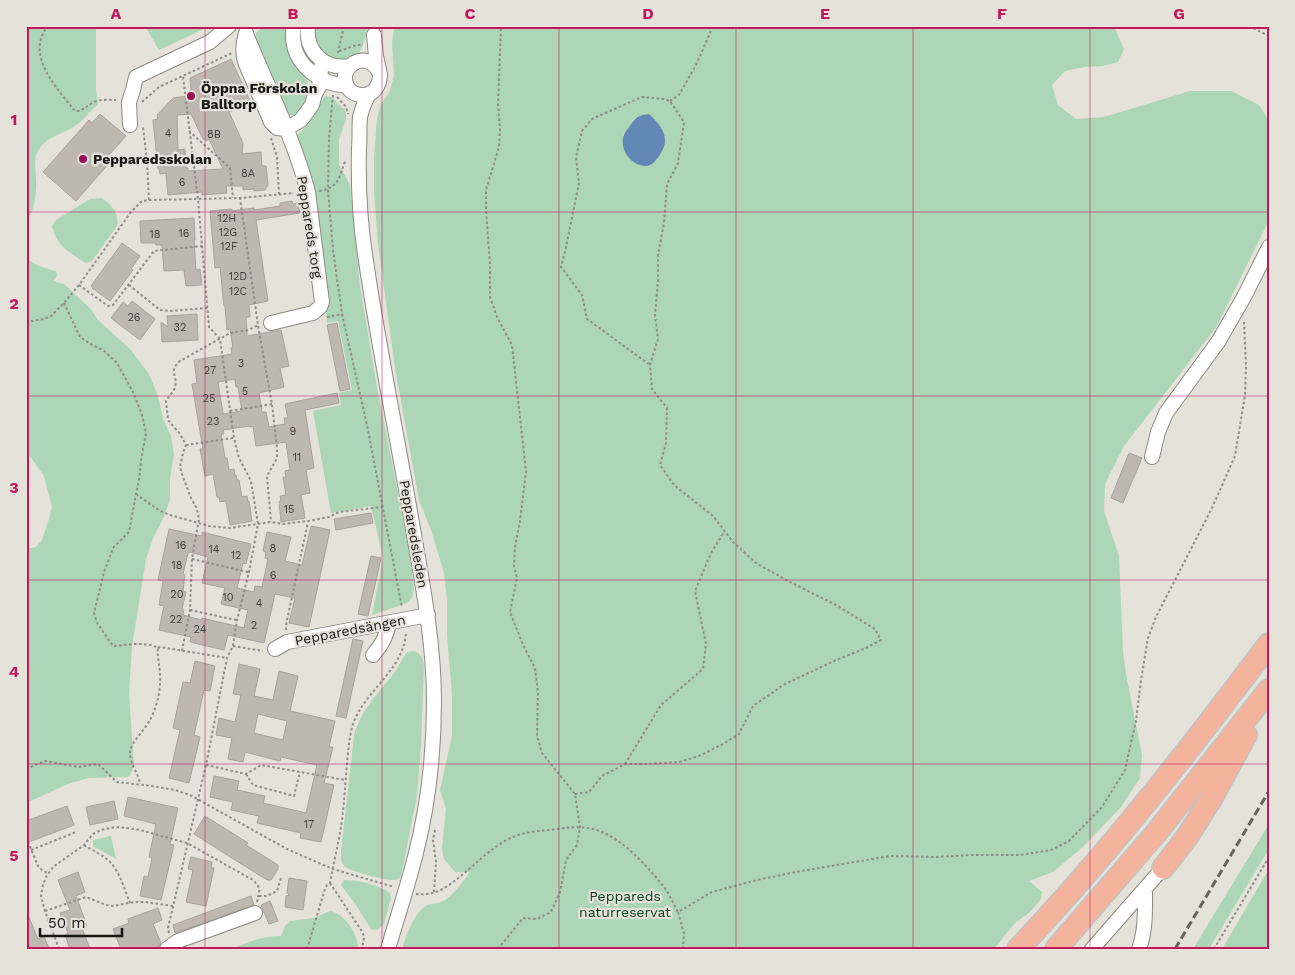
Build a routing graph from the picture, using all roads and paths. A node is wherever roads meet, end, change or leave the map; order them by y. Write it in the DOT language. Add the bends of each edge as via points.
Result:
graph roads {
  1 [pos="41,26"];
  2 [pos="229,26"];
  3 [pos="294,26"];
  4 [pos="308,26"];
  5 [pos="344,26"];
  6 [pos="501,26"];
  7 [pos="713,26"];
  8 [pos="1249,26"];
  9 [pos="46,28"];
  10 [pos="248,30"];
  11 [pos="375,31"];
  12 [pos="1269,36"];
  13 [pos="322,61"];
  14 [pos="348,64"];
  15 [pos="379,72"];
  16 [pos="183,76"];
  17 [pos="321,78"];
  18 [pos="341,88"];
  19 [pos="370,93"];
  20 [pos="670,101"];
  21 [pos="354,119"];
  22 [pos="136,124"];
  23 [pos="286,129"];
  24 [pos="189,131"];
  25 [pos="347,157"];
  26 [pos="328,190"];
  27 [pos="308,192"];
  28 [pos="233,198"];
  29 [pos="240,198"];
  30 [pos="198,199"];
  31 [pos="148,200"];
  32 [pos="202,246"];
  33 [pos="1269,247"];
  34 [pos="79,285"];
  35 [pos="129,285"];
  36 [pos="1244,296"];
  37 [pos="64,303"];
  38 [pos="207,308"];
  39 [pos="26,322"];
  40 [pos="265,324"];
  41 [pos="220,339"];
  42 [pos="650,364"];
  43 [pos="272,404"];
  44 [pos="230,411"];
  45 [pos="234,438"];
  46 [pos="186,445"];
  47 [pos="1152,457"];
  48 [pos="136,494"];
  49 [pos="382,507"];
  50 [pos="308,521"];
  51 [pos="198,522"];
  52 [pos="271,522"];
  53 [pos="258,524"];
  54 [pos="725,531"];
  55 [pos="192,559"];
  56 [pos="248,572"];
  57 [pos="190,610"];
  58 [pos="428,615"];
  59 [pos="404,619"];
  60 [pos="237,620"];
  61 [pos="389,623"];
  62 [pos="287,642"];
  63 [pos="1269,644"];
  64 [pos="233,646"];
  65 [pos="158,648"];
  66 [pos="274,649"];
  67 [pos="182,651"];
  68 [pos="373,654"];
  69 [pos="227,658"];
  70 [pos="1269,690"];
  71 [pos="1269,694"];
  72 [pos="625,764"];
  73 [pos="206,765"];
  74 [pos="26,769"];
  75 [pos="300,772"];
  76 [pos="246,774"];
  77 [pos="345,780"];
  78 [pos="140,784"];
  79 [pos="575,794"];
  80 [pos="198,799"];
  81 [pos="436,825"];
  82 [pos="580,827"];
  83 [pos="76,832"];
  84 [pos="26,837"];
  85 [pos="187,843"];
  86 [pos="84,845"];
  87 [pos="31,850"];
  88 [pos="1269,857"];
  89 [pos="1163,868"];
  90 [pos="333,869"];
  91 [pos="49,874"];
  92 [pos="281,878"];
  93 [pos="330,883"];
  94 [pos="397,888"];
  95 [pos="1145,890"];
  96 [pos="434,892"];
  97 [pos="415,894"];
  98 [pos="259,896"];
  99 [pos="130,903"];
  100 [pos="173,906"];
  101 [pos="45,911"];
  102 [pos="678,912"];
  103 [pos="255,913"];
  104 [pos="169,948"];
  105 [pos="59,949"];
  106 [pos="307,949"];
  107 [pos="362,949"];
  108 [pos="388,949"];
  109 [pos="498,949"];
  110 [pos="683,949"];
  111 [pos="1018,949"];
  112 [pos="1056,949"];
  113 [pos="1092,949"];
  114 [pos="1139,949"];
  115 [pos="1214,949"];
  1 -- 9 [label="path"];
  2 -- 22 [label="street" via="210,42 136,77 129,102"];
  3 -- 17 [label="street" via="292,33 297,57"];
  4 -- 13 [label="street" via="311,47"];
  5 -- 14 [label="path"];
  6 -- 79 [label="path" via="500,147 486,190 490,297 512,346 526,471 515,547 517,578 510,612 536,668 537,736 542,753"];
  7 -- 20 [label="path" via="679,95"];
  8 -- 12 [label="path"];
  10 -- 23 [label="street" via="242,54 244,62 271,122 277,128"];
  11 -- 14 [label="street" via="365,52"];
  11 -- 15 [label="street"];
  13 -- 14 [label="street"];
  13 -- 17 [label="street"];
  14 -- 15 [label="street" via="367,61"];
  14 -- 18 [label="street"];
  15 -- 19 [label="street" via="378,86"];
  16 -- 24 [label="path"];
  17 -- 18 [label="street"];
  17 -- 23 [label="street" via="307,113"];
  18 -- 19 [label="street" via="360,95"];
  18 -- 21 [label="street, Pepparedsleden"];
  18 -- 21 [label="path" via="337,97"];
  18 -- 26 [label="path" via="329,138"];
  19 -- 21 [label="street, Pepparedsleden"];
  20 -- 42 [label="path" via="684,122 678,163 667,184 658,255 655,315 658,340"];
  20 -- 42 [label="path" via="642,97 592,119 582,131 576,157 579,183 561,267 582,295 588,319"];
  21 -- 58 [label="street, Pepparedsleden" via="364,248"];
  22 -- 31 [label="path" via="147,160"];
  23 -- 27 [label="street, Peppareds torg"];
  24 -- 28 [label="path" via="230,168"];
  24 -- 30 [label="path"];
  25 -- 26 [label="path" via="336,184"];
  26 -- 27 [label="path"];
  26 -- 49 [label="path" via="342,314"];
  27 -- 29 [label="path"];
  27 -- 40 [label="street, Peppareds torg" via="322,302 313,313"];
  28 -- 29 [label="path"];
  28 -- 30 [label="path"];
  29 -- 40 [label="path"];
  30 -- 31 [label="path"];
  30 -- 32 [label="path"];
  31 -- 34 [label="path" via="142,201 131,212"];
  32 -- 35 [label="path" via="154,251"];
  32 -- 38 [label="path"];
  33 -- 36 [label="street"];
  34 -- 35 [label="path" via="108,306 113,305"];
  34 -- 37 [label="path"];
  35 -- 38 [label="path" via="160,310"];
  36 -- 47 [label="street" via="1218,342 1166,413"];
  36 -- 102 [label="path" via="1246,376 1235,456 1148,638 1125,770 1102,807 1069,840 1051,850 1020,854 890,856 757,880 712,892"];
  37 -- 39 [label="path" via="51,316"];
  37 -- 48 [label="path" via="80,337 103,350 117,363 142,415 146,432"];
  38 -- 41 [label="path" via="209,327"];
  40 -- 41 [label="path" via="230,333"];
  40 -- 43 [label="path"];
  41 -- 44 [label="path"];
  41 -- 46 [label="path" via="175,365 175,388 166,401 166,412"];
  42 -- 54 [label="path" via="652,389 667,408 666,443 660,465 674,485 713,516"];
  43 -- 44 [label="path"];
  43 -- 52 [label="path" via="277,448 267,476"];
  44 -- 45 [label="path"];
  45 -- 46 [label="path"];
  45 -- 53 [label="path" via="239,458 251,482"];
  46 -- 51 [label="path" via="180,467 199,514"];
  48 -- 51 [label="path" via="160,511"];
  48 -- 65 [label="path" via="129,532 113,548 94,613 112,646 145,644"];
  49 -- 50 [label="path" via="339,512"];
  49 -- 59 [label="path"];
  50 -- 52 [label="path"];
  50 -- 62 [label="path" via="286,625"];
  51 -- 53 [label="path" via="229,528"];
  51 -- 55 [label="path"];
  52 -- 53 [label="path"];
  53 -- 56 [label="path"];
  54 -- 72 [label="path" via="711,553 695,591 706,644 703,670 661,705"];
  54 -- 72 [label="path" via="756,563 875,629 881,640 784,684 752,706 739,734 699,756 679,762"];
  55 -- 56 [label="path"];
  55 -- 57 [label="path"];
  56 -- 60 [label="path"];
  57 -- 60 [label="path"];
  57 -- 67 [label="path"];
  58 -- 59 [label="street, Pepparedsängen"];
  58 -- 108 [label="street, Pepparedsleden" via="434,701 426,802 416,855"];
  59 -- 61 [label="street, Pepparedsängen"];
  59 -- 77 [label="path" via="405,644 392,668 366,698 353,724"];
  60 -- 64 [label="path"];
  61 -- 62 [label="street, Pepparedsängen"];
  61 -- 68 [label="street" via="384,640"];
  62 -- 66 [label="street, Pepparedsängen"];
  63 -- 111 [label="highway" via="1136,815"];
  64 -- 66 [label="path" via="265,651"];
  64 -- 69 [label="path"];
  65 -- 67 [label="path"];
  65 -- 78 [label="path" via="160,682 157,701 148,724 133,743 130,753"];
  67 -- 69 [label="path"];
  69 -- 73 [label="path"];
  70 -- 112 [label="highway" via="1157,832"];
  71 -- 89 [label="highway" via="1211,799"];
  72 -- 79 [label="path" via="602,776 589,792"];
  73 -- 76 [label="path"];
  73 -- 80 [label="path"];
  74 -- 78 [label="path" via="44,761 78,767 98,764 117,782"];
  75 -- 76 [label="path" via="261,765"];
  75 -- 76 [label="path" via="294,796 253,785"];
  75 -- 77 [label="path"];
  77 -- 90 [label="path" via="343,814"];
  78 -- 80 [label="path" via="175,790"];
  79 -- 82 [label="path"];
  80 -- 85 [label="path"];
  80 -- 90 [label="path" via="287,849"];
  81 -- 96 [label="path" via="433,840 436,862"];
  82 -- 96 [label="path" via="520,834 485,855 445,888"];
  82 -- 102 [label="path" via="606,833 617,840 668,893"];
  82 -- 109 [label="path" via="577,845 566,860 560,892 552,912 537,919 523,918"];
  83 -- 87 [label="path"];
  84 -- 87 [label="path"];
  85 -- 86 [label="path" via="115,827 93,834"];
  85 -- 98 [label="path" via="253,880 259,886"];
  85 -- 100 [label="path"];
  86 -- 91 [label="path" via="53,867"];
  86 -- 99 [label="path" via="115,868"];
  87 -- 91 [label="path" via="38,866"];
  88 -- 115 [label="path"];
  89 -- 95 [label="street"];
  90 -- 93 [label="path"];
  90 -- 94 [label="path"];
  91 -- 101 [label="path" via="41,896"];
  92 -- 98 [label="path" via="277,891"];
  93 -- 106 [label="path" via="325,889"];
  93 -- 107 [label="path" via="363,933"];
  95 -- 113 [label="street"];
  95 -- 114 [label="street"];
  96 -- 97 [label="path"];
  98 -- 103 [label="path"];
  99 -- 100 [label="path"];
  99 -- 101 [label="path" via="106,905 86,896"];
  100 -- 104 [label="path" via="168,928"];
  101 -- 105 [label="path"];
  102 -- 110 [label="path" via="684,934"];
  103 -- 104 [label="street" via="178,941"];
}
